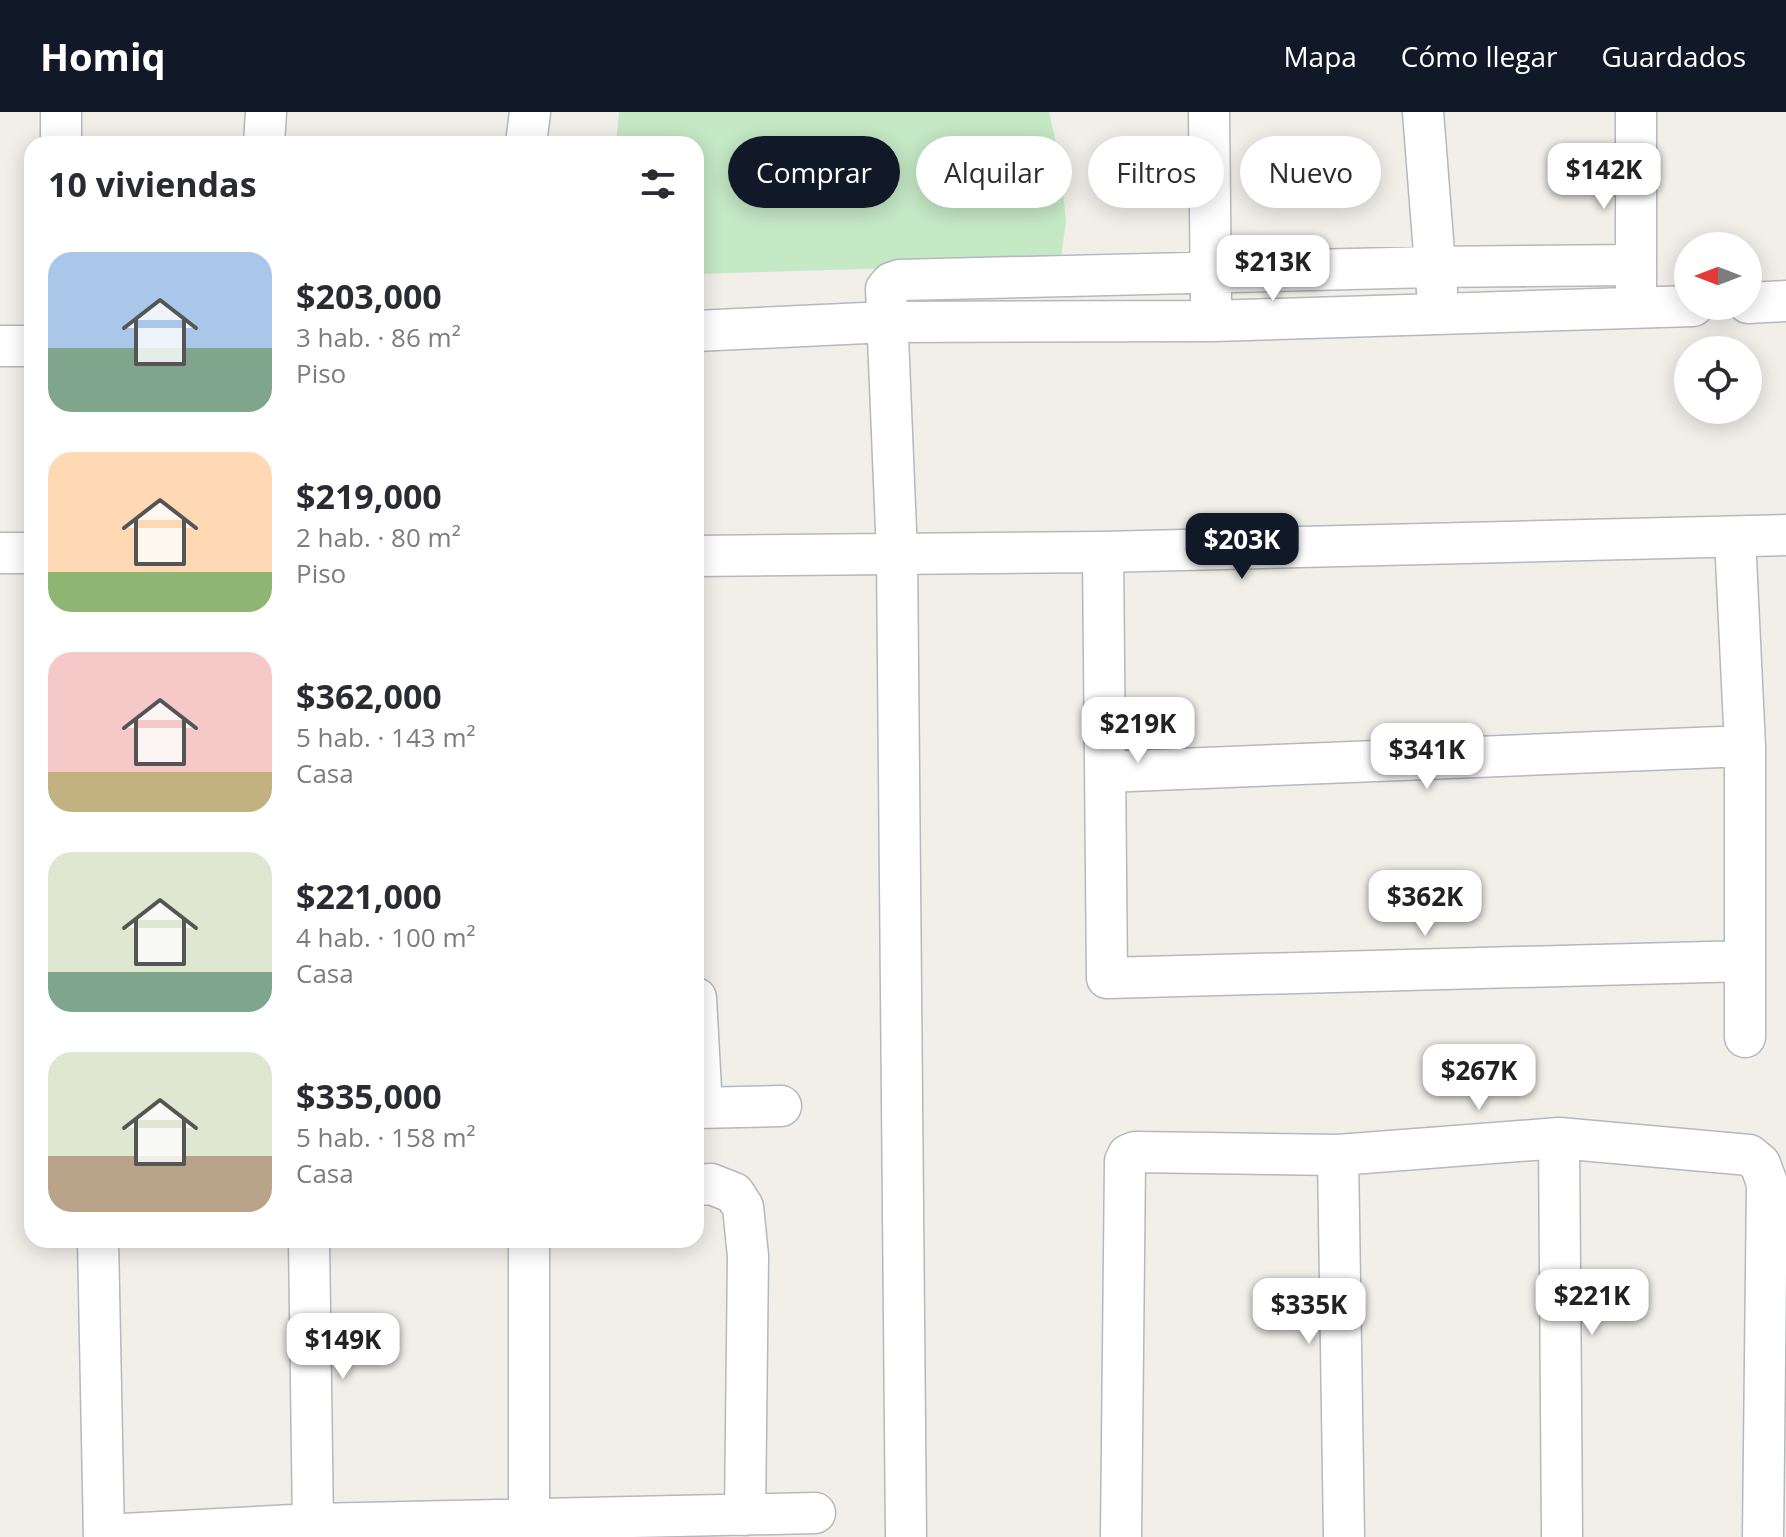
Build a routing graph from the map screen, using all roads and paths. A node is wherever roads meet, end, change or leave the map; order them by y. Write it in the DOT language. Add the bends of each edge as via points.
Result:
graph roads {
  1 [pos="61,112"];
  2 [pos="266,112"];
  3 [pos="530,112"];
  4 [pos="1209,112"];
  5 [pos="1423,112"];
  6 [pos="1636,112"];
  7 [pos="61,136"];
  8 [pos="264,136"];
  9 [pos="527,136"];
  10 [pos="1636,265"];
  11 [pos="1433,267"];
  12 [pos="1211,272"];
  13 [pos="1786,301"];
  14 [pos="1762,302"];
  15 [pos="1674,307"];
  16 [pos="1636,309"];
  17 [pos="1441,315"];
  18 [pos="1212,321"];
  19 [pos="887,322"];
  20 [pos="704,331"];
  21 [pos="0,346"];
  22 [pos="24,346"];
  23 [pos="1786,535"];
  24 [pos="1735,538"];
  25 [pos="1103,552"];
  26 [pos="0,553"];
  27 [pos="24,553"];
  28 [pos="897,554"];
  29 [pos="704,556"];
  30 [pos="1745,746"];
  31 [pos="1106,772"];
  32 [pos="1745,961"];
  33 [pos="1745,1037"];
  34 [pos="781,1106"];
  35 [pos="704,1108"];
  36 [pos="1559,1138"];
  37 [pos="1338,1155"];
  38 [pos="704,1184"];
  39 [pos="98,1248"];
  40 [pos="309,1248"];
  41 [pos="529,1248"];
  42 [pos="815,1513"];
  43 [pos="745,1515"];
  44 [pos="529,1520"];
  45 [pos="313,1524"];
  46 [pos="104,1536"];
  47 [pos="906,1537"];
  48 [pos="1121,1537"];
  49 [pos="1344,1537"];
  50 [pos="1562,1537"];
  51 [pos="1763,1537"];
  1 -- 7 [label="street"];
  2 -- 8 [label="street"];
  3 -- 9 [label="street"];
  4 -- 12 [label="street"];
  5 -- 11 [label="street"];
  6 -- 10 [label="street"];
  10 -- 11 [label="street"];
  10 -- 16 [label="street"];
  11 -- 12 [label="street"];
  11 -- 17 [label="street"];
  12 -- 18 [label="street"];
  12 -- 19 [label="street" via="900,280 886,289"];
  13 -- 14 [label="street"];
  15 -- 16 [label="street"];
  16 -- 17 [label="street"];
  17 -- 18 [label="street"];
  18 -- 19 [label="street"];
  19 -- 20 [label="street"];
  19 -- 28 [label="street"];
  21 -- 22 [label="street"];
  23 -- 24 [label="street"];
  24 -- 25 [label="street"];
  24 -- 30 [label="street"];
  25 -- 28 [label="street"];
  25 -- 31 [label="street"];
  26 -- 27 [label="street"];
  28 -- 29 [label="street"];
  28 -- 47 [label="street"];
  30 -- 31 [label="street"];
  30 -- 32 [label="street"];
  31 -- 32 [label="street" via="1107,978"];
  32 -- 33 [label="street"];
  34 -- 35 [label="street"];
  36 -- 37 [label="street"];
  36 -- 50 [label="street"];
  36 -- 51 [label="street" via="1749,1155 1760,1164 1767,1183"];
  37 -- 48 [label="street" via="1128,1155"];
  37 -- 49 [label="street"];
  38 -- 43 [label="street" via="734,1193 743,1207 748,1256"];
  39 -- 46 [label="street"];
  40 -- 45 [label="street"];
  41 -- 44 [label="street"];
  42 -- 43 [label="street"];
  43 -- 44 [label="street"];
  44 -- 45 [label="street"];
  45 -- 46 [label="street"];
}
